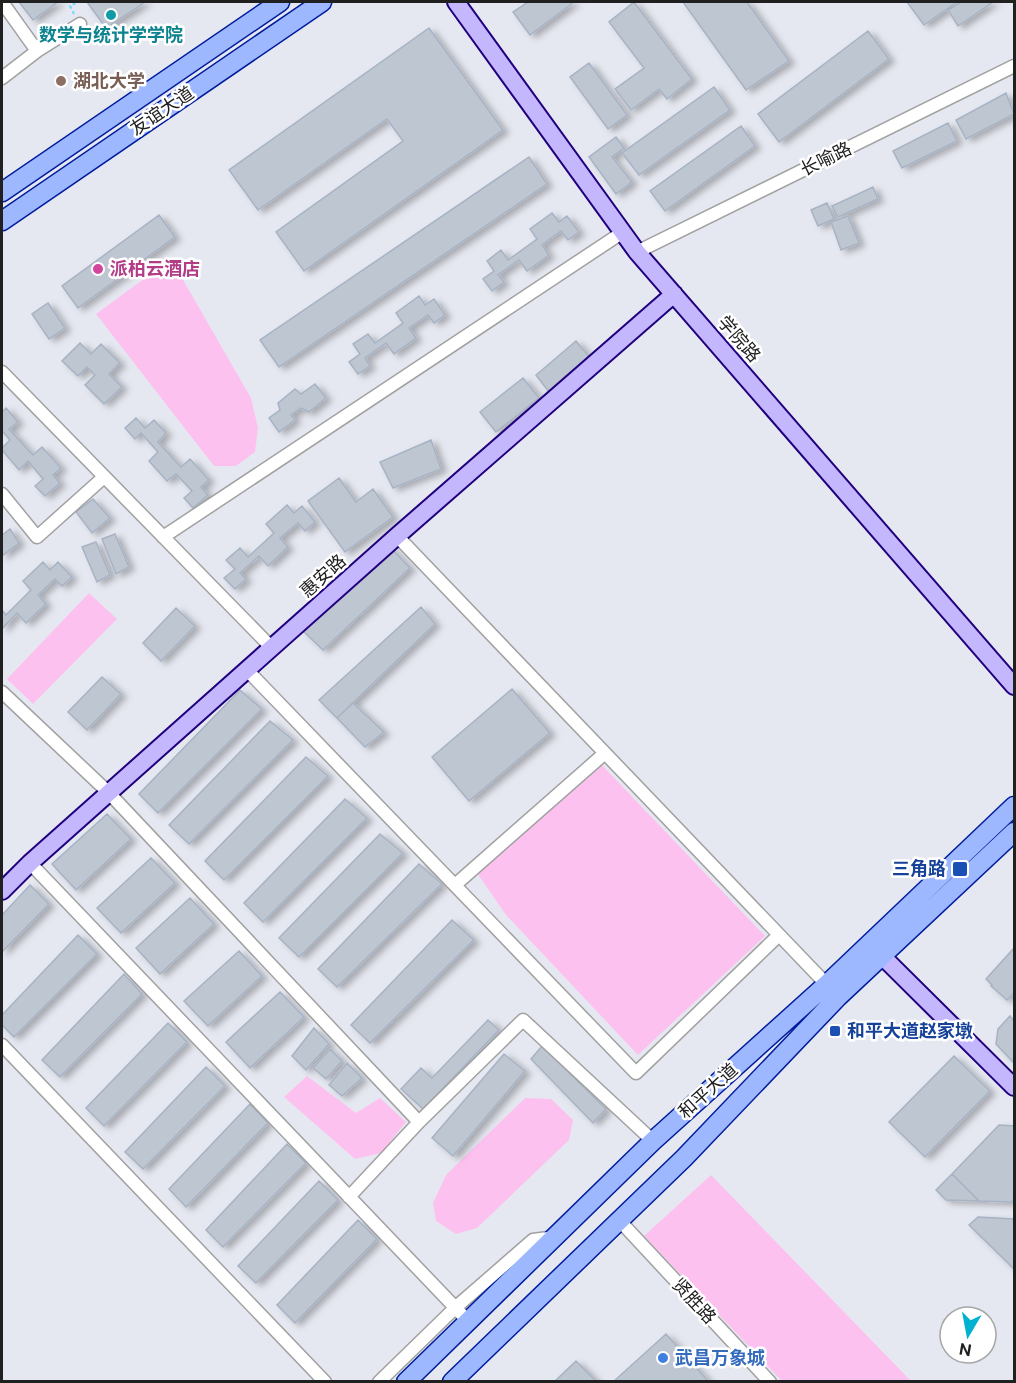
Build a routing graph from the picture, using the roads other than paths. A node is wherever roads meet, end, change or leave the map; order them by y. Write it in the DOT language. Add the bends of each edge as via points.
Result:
graph roads {
  1 [pos="2,2"];
  2 [pos="280,2"];
  3 [pos="322,2"];
  4 [pos="456,2"];
  5 [pos="80,24"];
  6 [pos="37,51"];
  7 [pos="1014,66"];
  8 [pos="2,78"];
  9 [pos="2,192"];
  10 [pos="2,221"];
  11 [pos="623,232"];
  12 [pos="637,252"];
  13 [pos="674,294"];
  14 [pos="2,372"];
  15 [pos="104,477"];
  16 [pos="2,494"];
  17 [pos="397,536"];
  18 [pos="163,537"];
  19 [pos="272,648"];
  20 [pos="247,670"];
  21 [pos="1014,686"];
  22 [pos="2,692"];
  23 [pos="605,753"];
  24 [pos="109,792"];
  25 [pos="1014,806"];
  26 [pos="1014,832"];
  27 [pos="30,863"];
  28 [pos="455,885"];
  29 [pos="2,891"];
  30 [pos="779,935"];
  31 [pos="882,956"];
  32 [pos="832,991"];
  33 [pos="2,1045"];
  34 [pos="1014,1087"];
  35 [pos="419,1122"];
  36 [pos="653,1141"];
  37 [pos="349,1197"];
  38 [pos="619,1220"];
  39 [pos="556,1237"];
  40 [pos="456,1307"];
  41 [pos="470,1322"];
  42 [pos="325,1382"];
  43 [pos="379,1382"];
  44 [pos="406,1382"];
  45 [pos="452,1382"];
  46 [pos="770,1382"];
  1 -- 6 [label="street"];
  2 -- 9 [label="main road, 友谊大道"];
  3 -- 10 [label="main road, 友谊大道"];
  4 -- 11 [label="street, 学院路"];
  5 -- 6 [label="street"];
  6 -- 8 [label="street"];
  7 -- 12 [label="street, 长喻路"];
  11 -- 12 [label="street, 学院路"];
  11 -- 18 [label="street"];
  12 -- 13 [label="street, 学院路"];
  13 -- 17 [label="street, 惠安路"];
  13 -- 21 [label="street, 学院路"];
  14 -- 15 [label="street"];
  15 -- 16 [label="street" via="37,537"];
  15 -- 18 [label="street"];
  17 -- 19 [label="street, 惠安路"];
  17 -- 23 [label="street"];
  18 -- 19 [label="street"];
  19 -- 20 [label="street, 惠安路"];
  20 -- 24 [label="street, 惠安路"];
  20 -- 28 [label="street"];
  22 -- 24 [label="street"];
  23 -- 28 [label="street"];
  23 -- 30 [label="street"];
  24 -- 27 [label="street, 惠安路"];
  24 -- 35 [label="street"];
  25 -- 32 [label="main road, 和平大道"];
  26 -- 31 [label="main road, 和平大道"];
  27 -- 29 [label="street, 惠安路"];
  27 -- 37 [label="street"];
  28 -- 30 [label="street" via="636,1073"];
  30 -- 32 [label="street"];
  31 -- 32 [label="main road, 和平大道"];
  31 -- 34 [label="street"];
  32 -- 36 [label="main road, 和平大道"];
  32 -- 38 [label="main road, 和平大道" via="684,1158"];
  33 -- 42 [label="street"];
  35 -- 36 [label="street" via="523,1020"];
  35 -- 37 [label="street"];
  36 -- 39 [label="main road, 和平大道"];
  37 -- 40 [label="street"];
  38 -- 45 [label="main road, 和平大道"];
  38 -- 46 [label="street, 贤胜路"];
  39 -- 40 [label="street" via="533,1240"];
  39 -- 41 [label="main road, 和平大道"];
  40 -- 41 [label="street"];
  40 -- 43 [label="street"];
  41 -- 44 [label="main road, 和平大道"];
}
